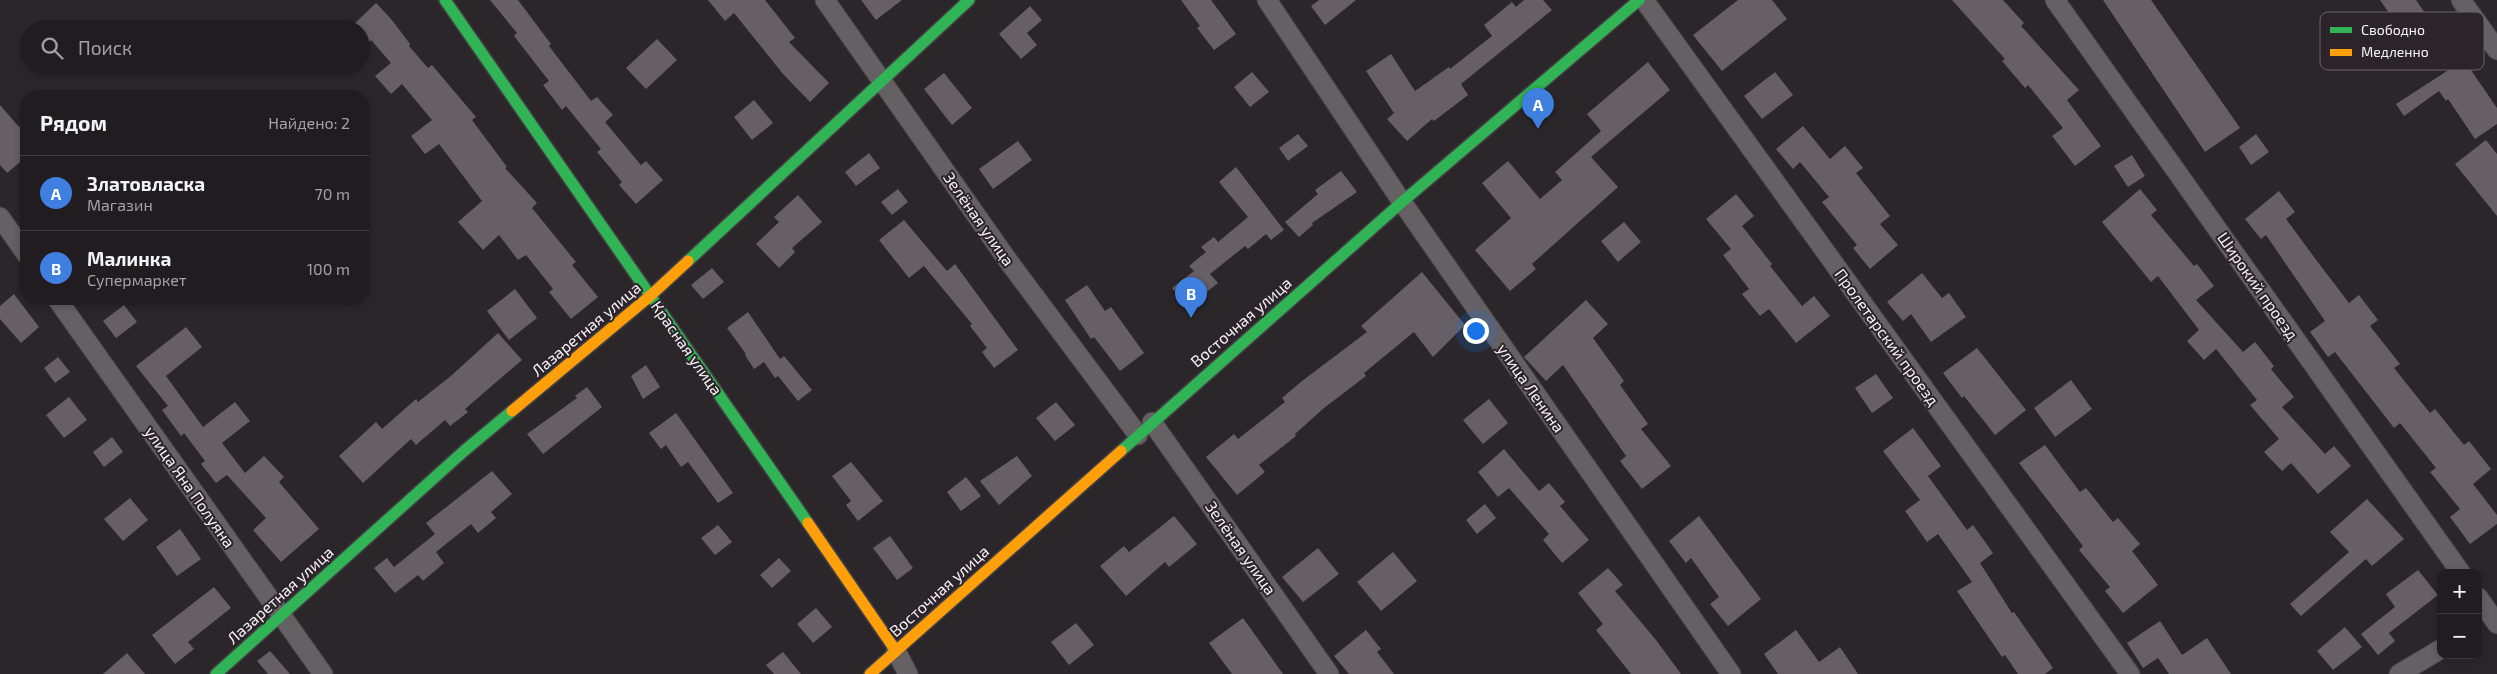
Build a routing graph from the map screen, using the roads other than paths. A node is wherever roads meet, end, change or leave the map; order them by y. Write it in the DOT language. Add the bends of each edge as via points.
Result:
graph roads {
  1 [pos="444,0"];
  2 [pos="825,0"];
  3 [pos="969,0"];
  4 [pos="1267,0"];
  5 [pos="1640,0"];
  6 [pos="1644,0"];
  7 [pos="2056,0"];
  8 [pos="2461,0"];
  9 [pos="2470,12"];
  10 [pos="2484,32"];
  11 [pos="2497,50"];
  12 [pos="881,80"];
  13 [pos="1402,202"];
  14 [pos="0,217"];
  15 [pos="20,245"];
  16 [pos="650,296"];
  17 [pos="62,305"];
  18 [pos="1152,422"];
  19 [pos="1138,435"];
  20 [pos="2458,569"];
  21 [pos="2482,606"];
  22 [pos="281,616"];
  23 [pos="2489,622"];
  24 [pos="896,651"];
  25 [pos="2437,651"];
  26 [pos="216,674"];
  27 [pos="323,674"];
  28 [pos="870,674"];
  29 [pos="908,674"];
  30 [pos="1329,674"];
  31 [pos="1731,674"];
  32 [pos="2130,674"];
  33 [pos="2399,674"];
  1 -- 16 [label="street, Красная улица"];
  2 -- 12 [label="street, Зелёная улица"];
  3 -- 12 [label="street, Лазаретная улица"];
  4 -- 13 [label="street, улица Ленина"];
  5 -- 13 [label="street, Восточная улица"];
  6 -- 32 [label="street, Пролетарский проезд"];
  7 -- 20 [label="street, Широкий проезд"];
  8 -- 9 [label="street"];
  10 -- 11 [label="street"];
  12 -- 16 [label="street, Лазаретная улица"];
  12 -- 19 [label="street, Зелёная улица" via="1009,262"];
  13 -- 18 [label="street, Восточная улица"];
  13 -- 31 [label="street, улица Ленина"];
  14 -- 15 [label="street"];
  16 -- 22 [label="street, Лазаретная улица" via="464,452"];
  16 -- 24 [label="street, Красная улица"];
  17 -- 22 [label="street, улица Яна Полуяна"];
  18 -- 19 [label="street, Восточная улица"];
  18 -- 30 [label="street, Зелёная улица"];
  19 -- 24 [label="street, Восточная улица"];
  21 -- 23 [label="street"];
  22 -- 26 [label="street, Лазаретная улица"];
  22 -- 27 [label="street, улица Яна Полуяна"];
  24 -- 28 [label="street, Восточная улица"];
  24 -- 29 [label="street, Красная улица"];
  25 -- 33 [label="street"];
}
